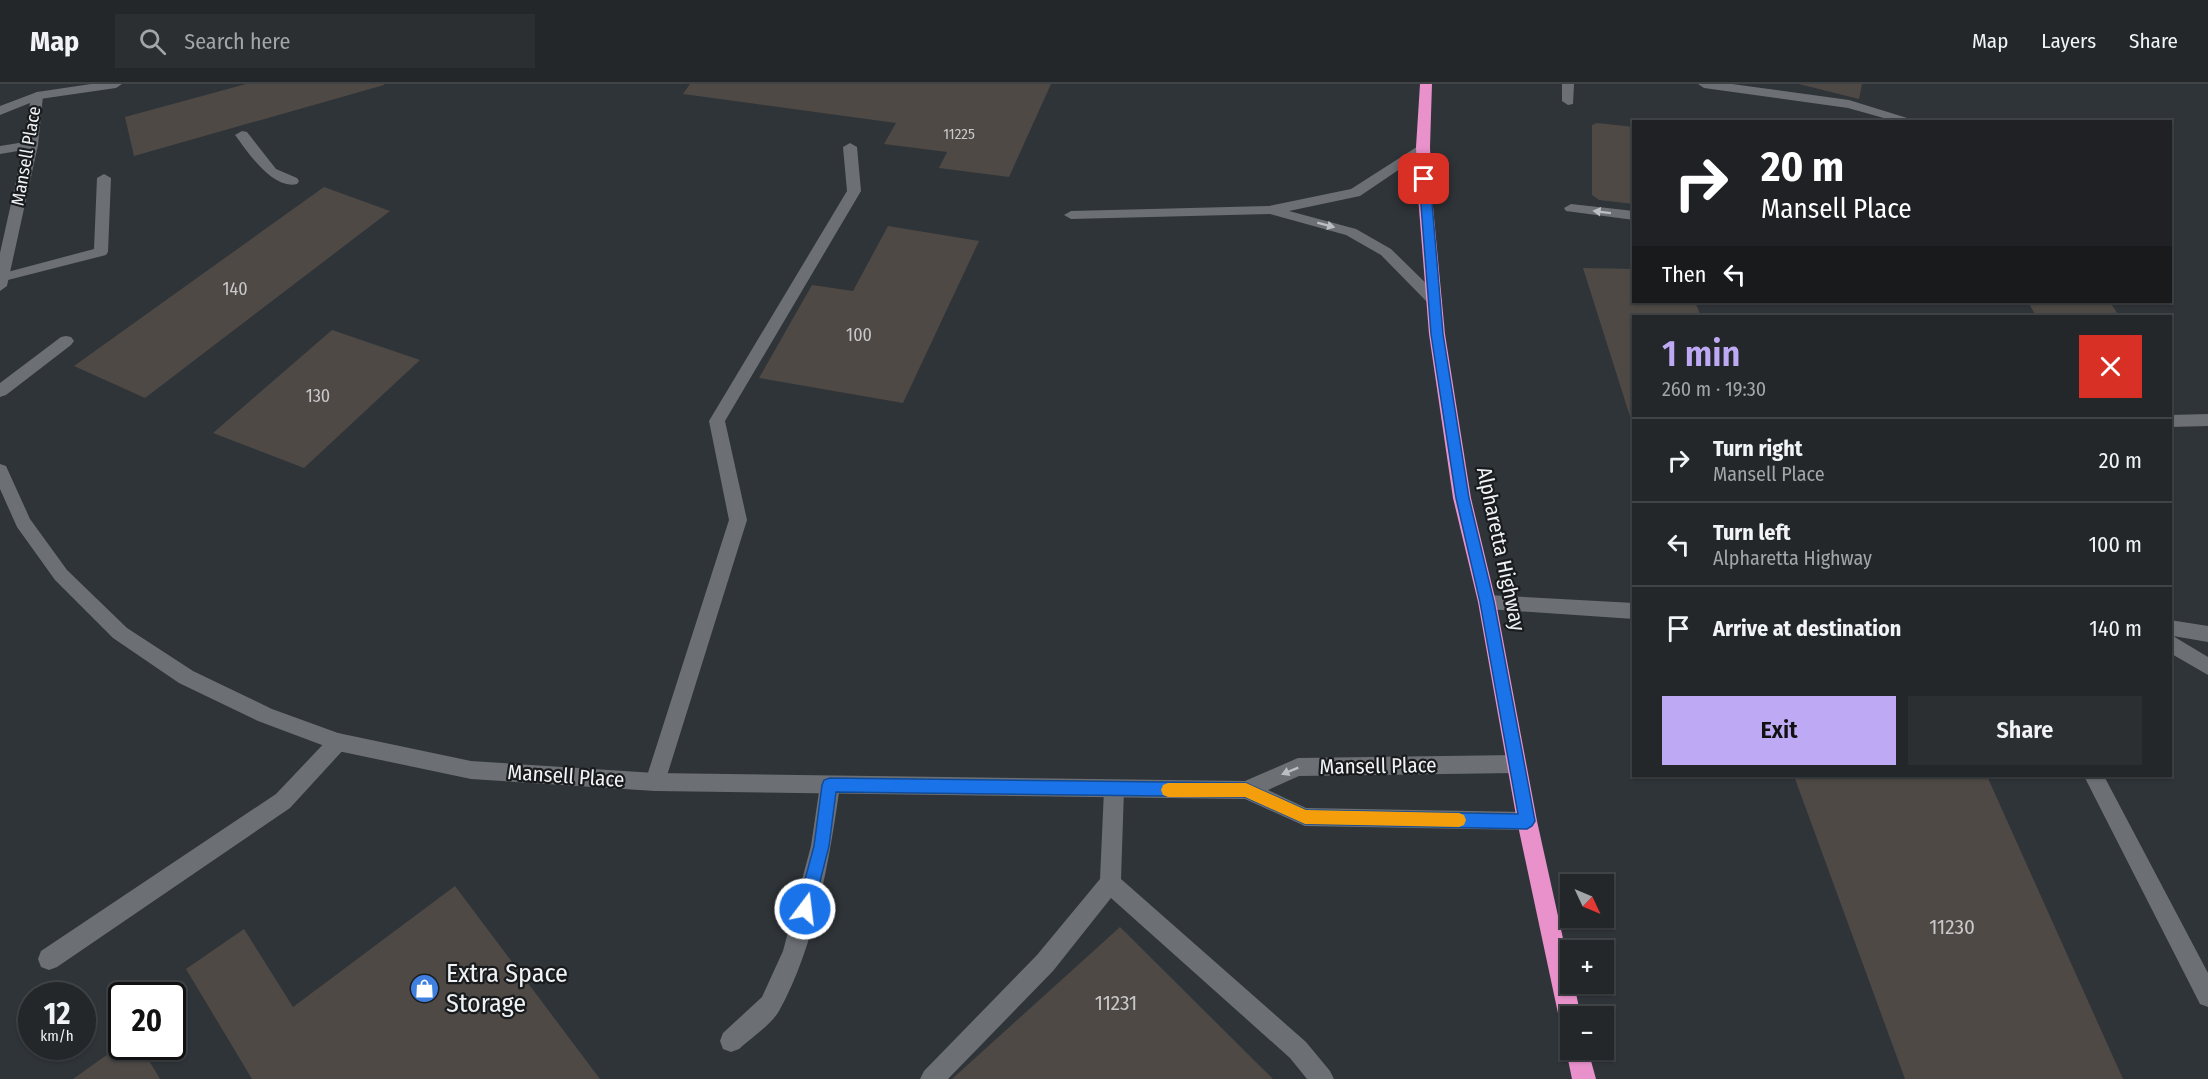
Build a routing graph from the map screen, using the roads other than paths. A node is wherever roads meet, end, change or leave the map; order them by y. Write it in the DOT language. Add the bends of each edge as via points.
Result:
graph roads {
  1 [pos="116,84"];
  2 [pos="1426,84"];
  3 [pos="1568,84"];
  4 [pos="1704,84"];
  5 [pos="41,90"];
  6 [pos="1568,101"];
  7 [pos="0,111"];
  8 [pos="1907,120"];
  9 [pos="242,135"];
  10 [pos="31,145"];
  11 [pos="850,147"];
  12 [pos="1423,147"];
  13 [pos="0,150"];
  14 [pos="104,178"];
  15 [pos="292,181"];
  16 [pos="1571,208"];
  17 [pos="1269,210"];
  18 [pos="1071,214"];
  19 [pos="1632,216"];
  20 [pos="1,276"];
  21 [pos="1434,300"];
  22 [pos="66,341"];
  23 [pos="0,391"];
  24 [pos="2208,420"];
  25 [pos="2172,421"];
  26 [pos="0,470"];
  27 [pos="1487,602"];
  28 [pos="1632,611"];
  29 [pos="2172,628"];
  30 [pos="2208,634"];
  31 [pos="2172,644"];
  32 [pos="2208,667"];
  33 [pos="338,742"];
  34 [pos="1516,764"];
  35 [pos="2095,777"];
  36 [pos="655,782"];
  37 [pos="830,785"];
  38 [pos="1114,790"];
  39 [pos="1246,790"];
  40 [pos="1527,821"];
  41 [pos="1110,883"];
  42 [pos="49,959"];
  43 [pos="2208,996"];
  44 [pos="1567,1006"];
  45 [pos="731,1041"];
  46 [pos="1580,1060"];
  47 [pos="932,1079"];
  48 [pos="1322,1079"];
  49 [pos="1584,1079"];
  1 -- 5 [label="street"];
  2 -- 12 [label="highway, Alpharetta Highway"];
  3 -- 6 [label="street"];
  4 -- 8 [label="street" via="1849,104"];
  5 -- 7 [label="street"];
  5 -- 10 [label="street, Mansell Place"];
  9 -- 15 [label="street" via="271,172"];
  10 -- 13 [label="street"];
  10 -- 20 [label="street, Mansell Place"];
  11 -- 36 [label="street" via="854,191 717,421 738,520"];
  12 -- 17 [label="street" via="1354,193"];
  12 -- 21 [label="highway, Alpharetta Highway"];
  14 -- 20 [label="street" via="101,252"];
  19 -- 16 [label="street, one-way"];
  17 -- 18 [label="street"];
  17 -- 21 [label="street, one-way" via="1351,232 1386,252"];
  21 -- 27 [label="highway, Alpharetta Highway" via="1462,498"];
  22 -- 23 [label="street"];
  24 -- 25 [label="street"];
  26 -- 33 [label="street, Mansell Place" via="23,522 60,575 120,633 186,678 265,715"];
  27 -- 28 [label="street"];
  27 -- 34 [label="highway, Alpharetta Highway"];
  29 -- 30 [label="street"];
  31 -- 32 [label="street"];
  33 -- 36 [label="street, Mansell Place" via="471,770"];
  33 -- 42 [label="street" via="283,801"];
  34 -- 39 [label="street, Mansell Place, one-way" via="1298,767"];
  34 -- 40 [label="highway, Alpharetta Highway"];
  35 -- 43 [label="street"];
  36 -- 37 [label="street, Mansell Place"];
  37 -- 38 [label="street, Mansell Place"];
  37 -- 45 [label="street" via="821,846 794,952 770,1005"];
  38 -- 39 [label="street, Mansell Place"];
  38 -- 41 [label="street"];
  39 -- 40 [label="street, Mansell Place" via="1305,817"];
  40 -- 44 [label="highway, Alpharetta Highway"];
  41 -- 47 [label="street" via="1045,963"];
  41 -- 48 [label="street" via="1298,1050"];
  46 -- 49 [label="highway"];
}
